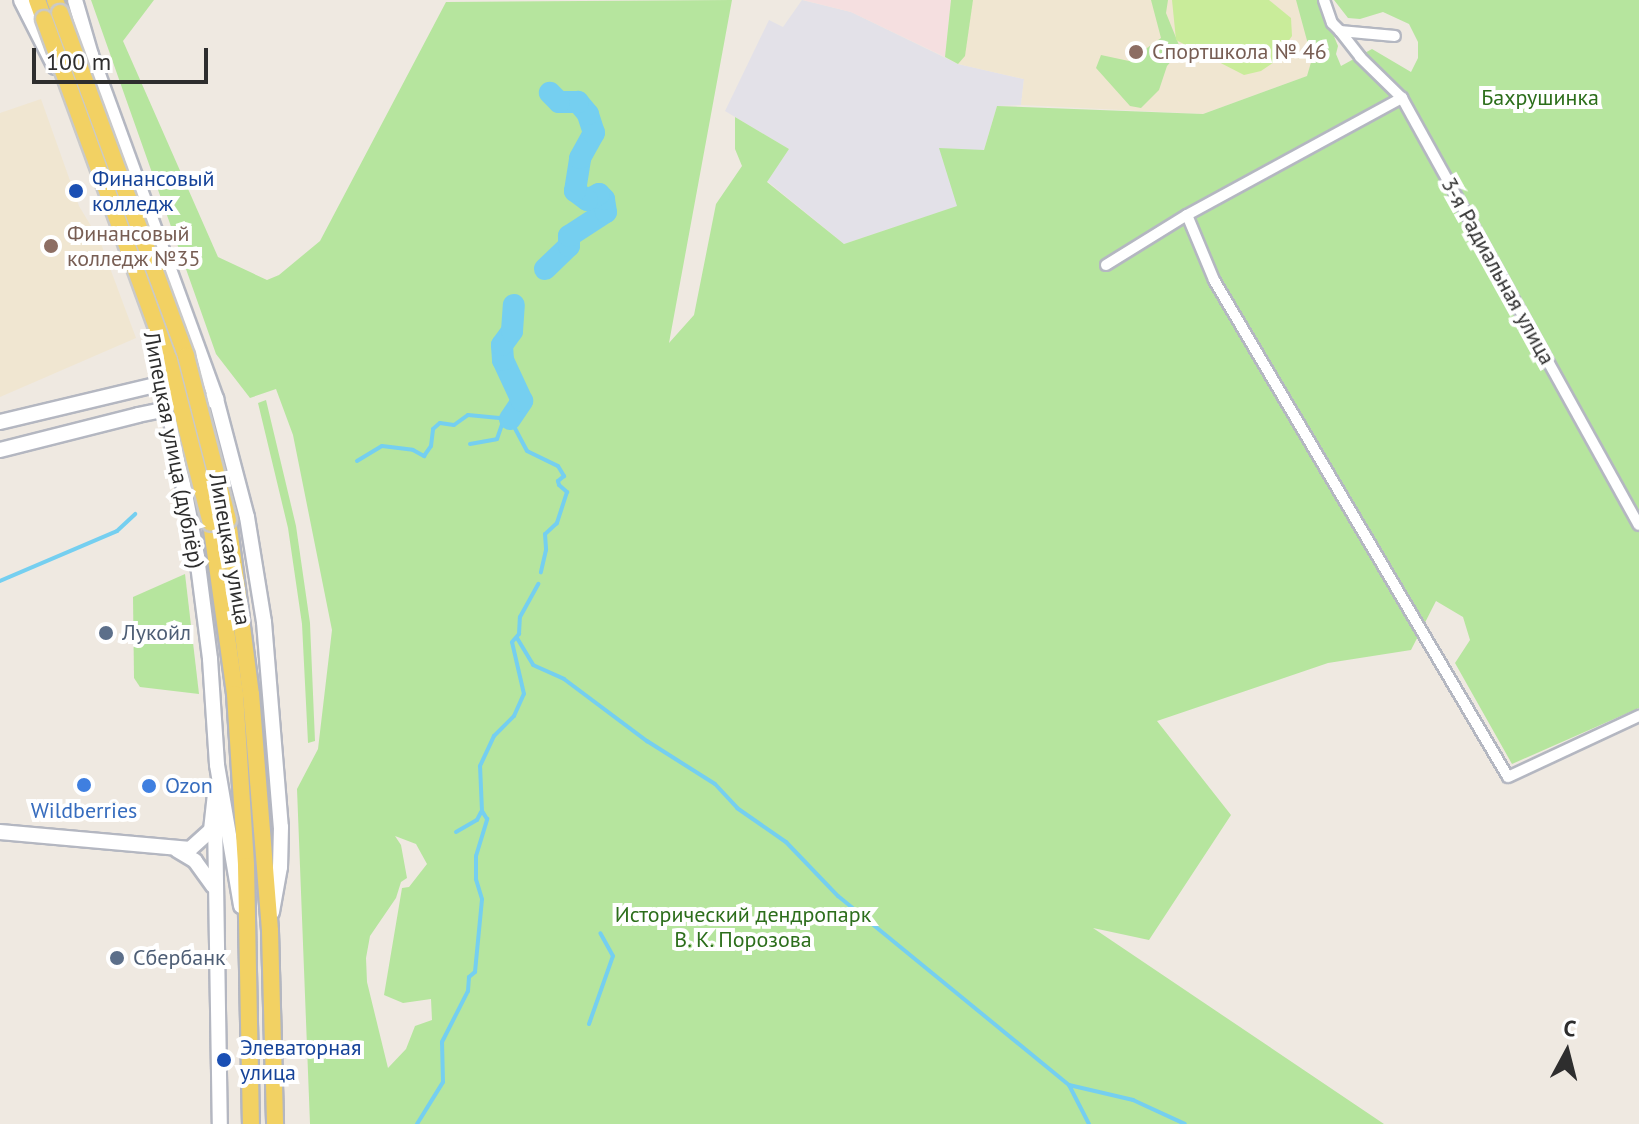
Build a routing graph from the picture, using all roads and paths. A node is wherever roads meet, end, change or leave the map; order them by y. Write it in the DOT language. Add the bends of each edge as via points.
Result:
graph roads {
  1 [pos="21,0"];
  2 [pos="37,0"];
  3 [pos="1324,0"];
  4 [pos="76,7"];
  5 [pos="50,16"];
  6 [pos="1340,31"];
  7 [pos="1395,36"];
  8 [pos="1402,98"];
  9 [pos="1187,215"];
  10 [pos="1106,265"];
  11 [pos="207,373"];
  12 [pos="164,383"];
  13 [pos="216,399"];
  14 [pos="168,409"];
  15 [pos="0,422"];
  16 [pos="0,450"];
  17 [pos="239,483"];
  18 [pos="183,489"];
  19 [pos="220,522"];
  20 [pos="1639,525"];
  21 [pos="1639,716"];
  22 [pos="217,765"];
  23 [pos="215,818"];
  24 [pos="0,832"];
  25 [pos="177,850"];
  26 [pos="215,891"];
  27 [pos="244,922"];
  28 [pos="269,928"];
  29 [pos="220,1124"];
  30 [pos="251,1124"];
  31 [pos="275,1124"];
  1 -- 5 [label="main road, Липецкая улица (дублёр)"];
  2 -- 5 [label="main road, Липецкая улица"];
  3 -- 6 [label="street, 3-я Радиальная улица"];
  4 -- 5 [label="main road" via="75,25 52,39"];
  4 -- 11 [label="main road, Липецкая улица (дублёр)"];
  5 -- 12 [label="main road, Липецкая улица (дублёр)" via="156,341"];
  5 -- 19 [label="main road, Липецкая улица, bridge" via="186,356"];
  6 -- 7 [label="street"];
  6 -- 8 [label="street, 3-я Радиальная улица"];
  8 -- 9 [label="street"];
  8 -- 20 [label="street, 3-я Радиальная улица"];
  9 -- 10 [label="street"];
  9 -- 21 [label="street" via="1214,280 1508,777"];
  11 -- 12 [label="main road"];
  11 -- 13 [label="main road, Липецкая улица (дублёр)"];
  12 -- 14 [label="main road, Липецкая улица (дублёр)"];
  12 -- 15 [label="main road"];
  13 -- 14 [label="main road"];
  13 -- 17 [label="main road, Липецкая улица (дублёр)"];
  14 -- 16 [label="main road"];
  14 -- 18 [label="main road, Липецкая улица (дублёр)"];
  17 -- 18 [label="main road" via="225,460 208,456 189,466"];
  17 -- 28 [label="main road, Липецкая улица (дублёр)" via="257,567 273,706 281,827"];
  18 -- 22 [label="main road, Липецкая улица (дублёр)" via="208,645"];
  19 -- 27 [label="main road, Липецкая улица" via="246,866"];
  19 -- 28 [label="main road, Липецкая улица" via="250,679"];
  22 -- 23 [label="main road"];
  22 -- 27 [label="main road, Липецкая улица (дублёр)"];
  23 -- 25 [label="main road" via="199,844"];
  23 -- 26 [label="main road"];
  24 -- 25 [label="main road"];
  25 -- 26 [label="main road" via="195,861"];
  26 -- 29 [label="main road"];
  27 -- 30 [label="main road, Липецкая улица"];
  28 -- 31 [label="main road, Липецкая улица"];
}
